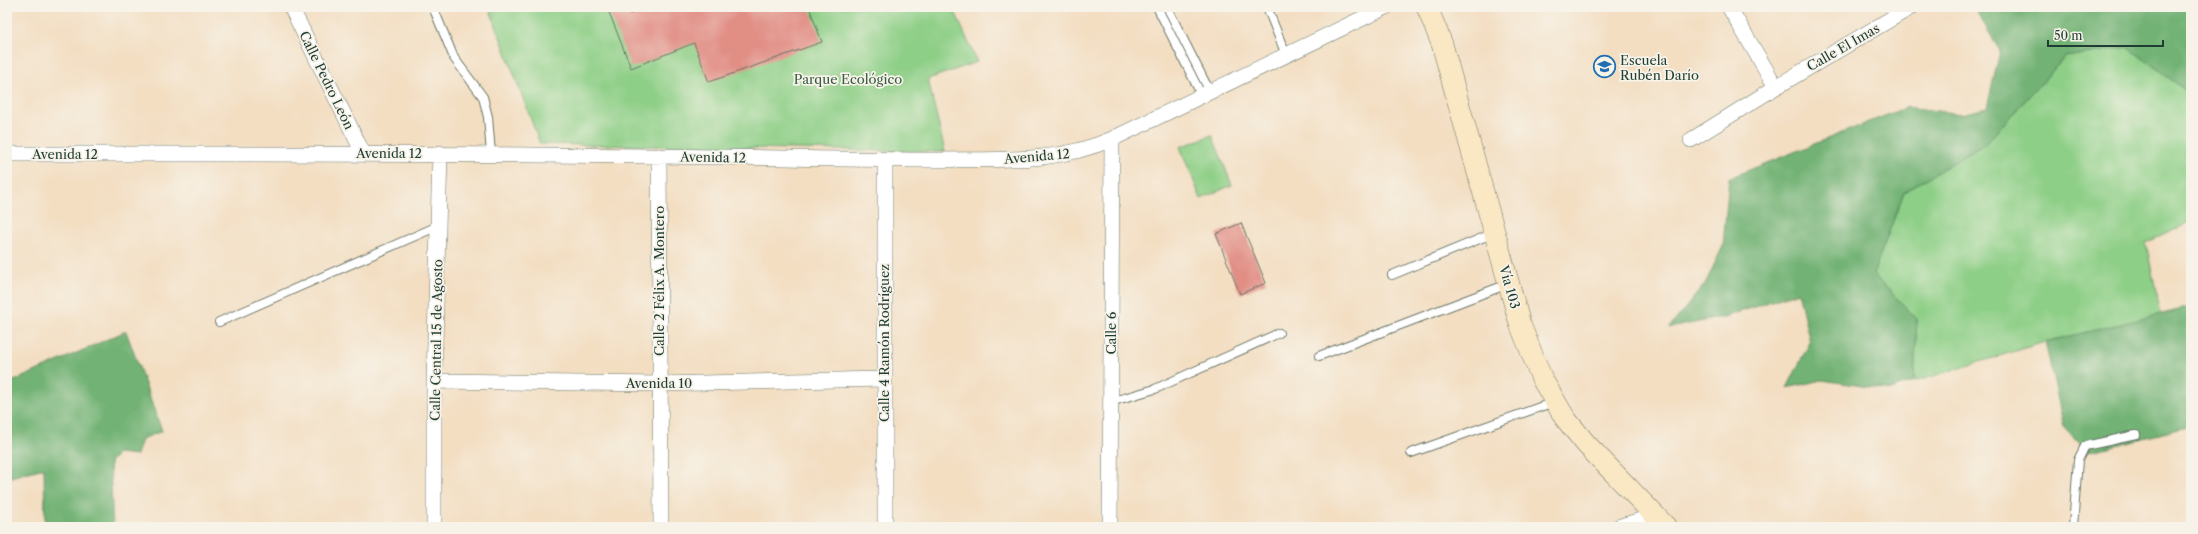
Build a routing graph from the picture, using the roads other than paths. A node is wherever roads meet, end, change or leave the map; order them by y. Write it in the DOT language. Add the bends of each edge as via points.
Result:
graph roads {
  1 [pos="292,7"];
  2 [pos="433,7"];
  3 [pos="1157,7"];
  4 [pos="1167,7"];
  5 [pos="1267,7"];
  6 [pos="1386,7"];
  7 [pos="1428,7"];
  8 [pos="1729,7"];
  9 [pos="1911,7"];
  10 [pos="1286,55"];
  11 [pos="1776,87"];
  12 [pos="1206,94"];
  13 [pos="1112,139"];
  14 [pos="1691,140"];
  15 [pos="363,153"];
  16 [pos="440,153"];
  17 [pos="7,154"];
  18 [pos="491,154"];
  19 [pos="659,156"];
  20 [pos="885,160"];
  21 [pos="438,226"];
  22 [pos="1495,232"];
  23 [pos="1392,275"];
  24 [pos="1508,284"];
  25 [pos="219,322"];
  26 [pos="1278,333"];
  27 [pos="1319,356"];
  28 [pos="884,380"];
  29 [pos="434,381"];
  30 [pos="659,384"];
  31 [pos="1110,402"];
  32 [pos="1555,402"];
  33 [pos="2136,436"];
  34 [pos="1411,453"];
  35 [pos="1660,521"];
  36 [pos="434,527"];
  37 [pos="661,527"];
  38 [pos="885,527"];
  39 [pos="1110,527"];
  40 [pos="1618,527"];
  41 [pos="2073,527"];
  1 -- 15 [label="street, Calle Pedro León"];
  2 -- 18 [label="lane" via="454,58 483,97 488,117"];
  3 -- 12 [label="lane"];
  4 -- 12 [label="lane"];
  5 -- 10 [label="lane"];
  6 -- 10 [label="street, Avenida 12"];
  7 -- 22 [label="main road, Vía 103" via="1442,44"];
  8 -- 11 [label="street"];
  9 -- 11 [label="street, Calle El Imas"];
  10 -- 12 [label="street, Avenida 12"];
  11 -- 14 [label="street, Calle El Imas"];
  12 -- 13 [label="street, Avenida 12"];
  13 -- 20 [label="street, Avenida 12" via="1089,149 1061,156"];
  13 -- 31 [label="street, Calle 6"];
  15 -- 16 [label="street, Avenida 12"];
  15 -- 17 [label="street, Avenida 12"];
  16 -- 18 [label="street, Avenida 12"];
  16 -- 21 [label="street, Calle Central 15 de Agosto"];
  18 -- 19 [label="street, Avenida 12"];
  19 -- 20 [label="street, Avenida 12"];
  19 -- 30 [label="street, Calle 2 Félix A. Montero"];
  20 -- 28 [label="street, Calle 4 Ramón Rodríguez"];
  21 -- 25 [label="lane"];
  21 -- 29 [label="street, Calle Central 15 de Agosto"];
  22 -- 23 [label="lane"];
  22 -- 24 [label="main road, Vía 103"];
  24 -- 27 [label="lane"];
  24 -- 32 [label="main road, Vía 103" via="1532,357"];
  26 -- 31 [label="lane" via="1155,389"];
  28 -- 30 [label="street, Avenida 10"];
  28 -- 38 [label="street, Calle 4 Ramón Rodríguez"];
  29 -- 30 [label="street, Avenida 10"];
  29 -- 36 [label="street, Calle Central 15 de Agosto"];
  30 -- 37 [label="street, Calle 2 Félix A. Montero"];
  31 -- 39 [label="street, Calle 6"];
  32 -- 34 [label="lane"];
  32 -- 35 [label="main road, Vía 103" via="1586,444"];
  33 -- 41 [label="lane" via="2085,446 2078,460"];
  35 -- 40 [label="street"];
}
